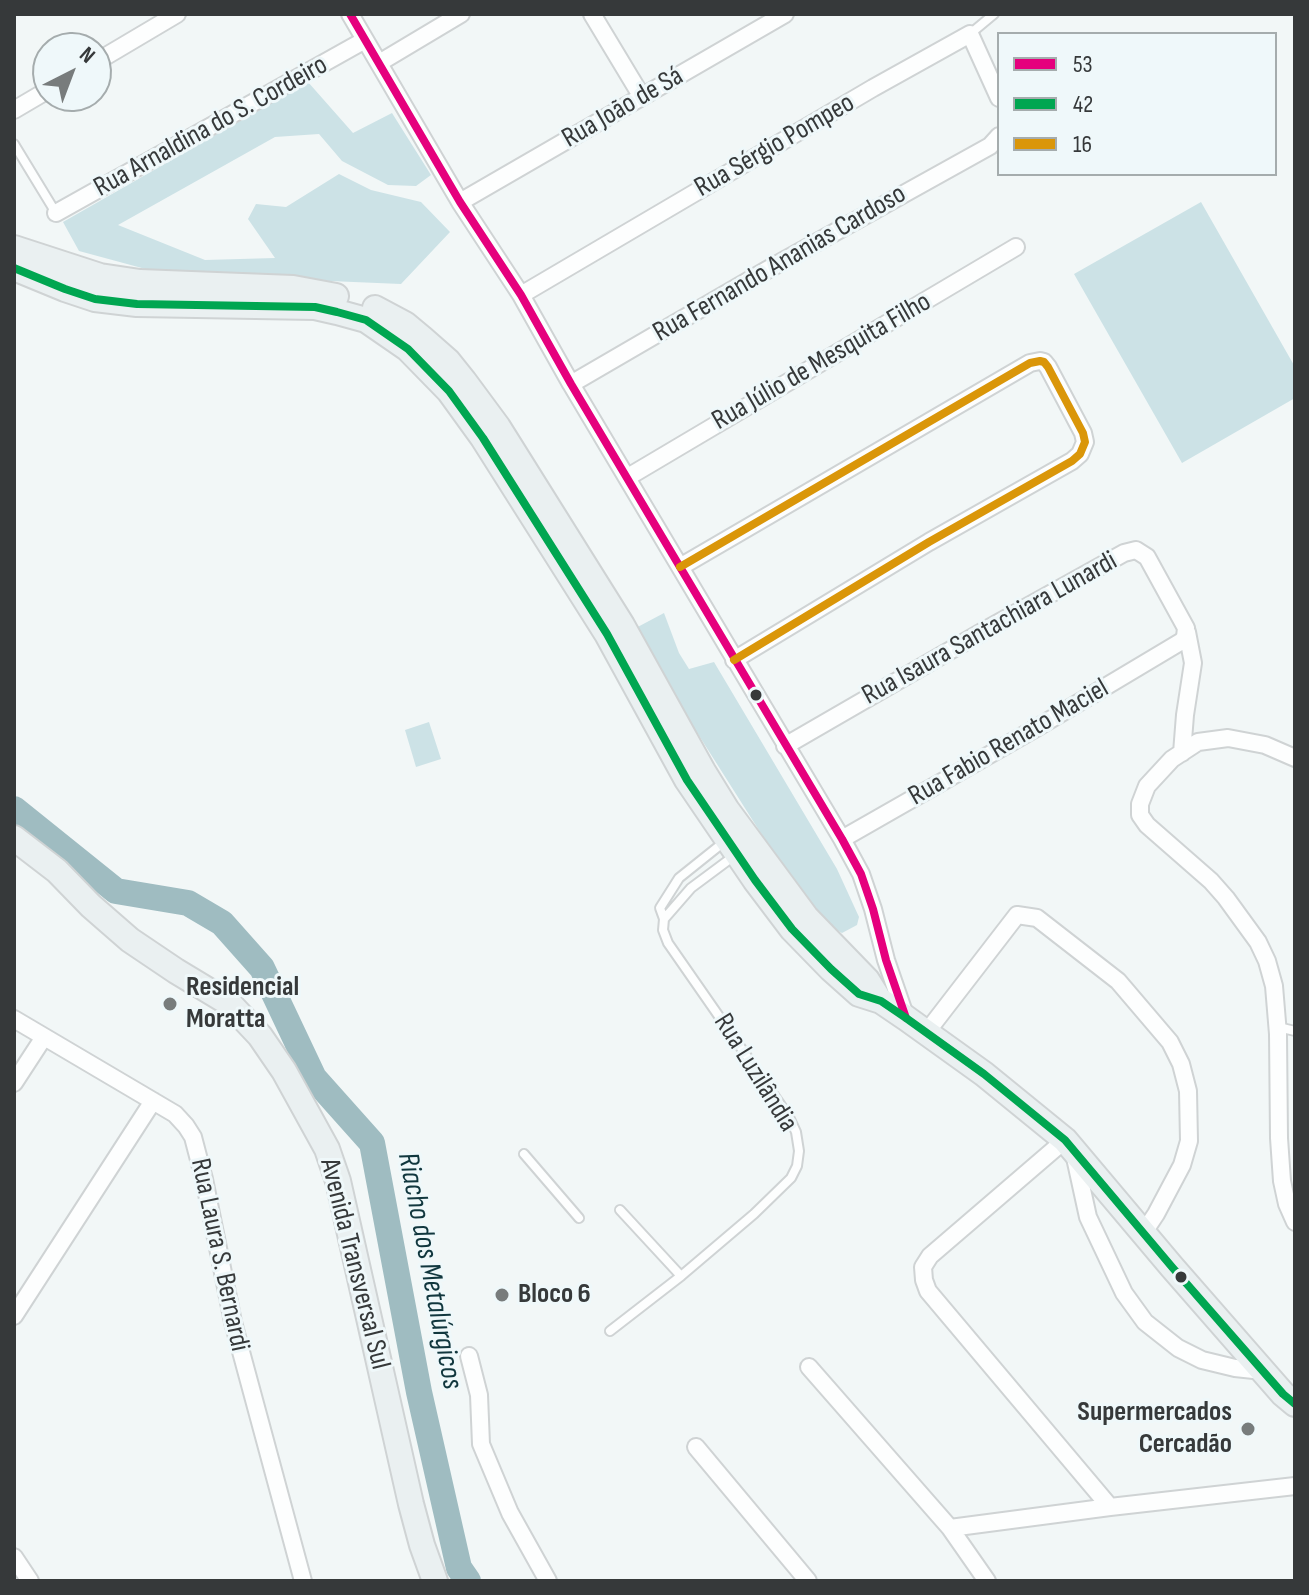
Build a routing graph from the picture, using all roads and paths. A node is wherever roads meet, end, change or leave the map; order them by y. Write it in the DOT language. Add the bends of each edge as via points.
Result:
graph roads {
  1 [pos="177,14"];
  2 [pos="350,14"];
  3 [pos="461,14"];
  4 [pos="592,14"];
  5 [pos="785,14"];
  6 [pos="994,14"];
  7 [pos="970,34"];
  8 [pos="365,40"];
  9 [pos="112,53"];
  10 [pos="379,63"];
  11 [pos="997,94"];
  12 [pos="642,97"];
  13 [pos="32,99"];
  14 [pos="14,110"];
  15 [pos="995,141"];
  16 [pos="14,144"];
  17 [pos="460,202"];
  18 [pos="56,213"];
  19 [pos="1016,247"];
  20 [pos="14,248"];
  21 [pos="14,268"];
  22 [pos="521,295"];
  23 [pos="571,384"];
  24 [pos="628,477"];
  25 [pos="680,567"];
  26 [pos="1187,632"];
  27 [pos="734,660"];
  28 [pos="785,746"];
  29 [pos="1182,753"];
  30 [pos="1295,758"];
  31 [pos="14,838"];
  32 [pos="842,839"];
  33 [pos="740,842"];
  34 [pos="664,919"];
  35 [pos="906,1018"];
  36 [pos="14,1019"];
  37 [pos="1286,1029"];
  38 [pos="926,1033"];
  39 [pos="44,1037"];
  40 [pos="14,1083"];
  41 [pos="153,1101"];
  42 [pos="1069,1144"];
  43 [pos="524,1154"];
  44 [pos="620,1210"];
  45 [pos="579,1218"];
  46 [pos="1295,1222"];
  47 [pos="1144,1232"];
  48 [pos="681,1276"];
  49 [pos="14,1316"];
  50 [pos="610,1331"];
  51 [pos="469,1356"];
  52 [pos="809,1367"];
  53 [pos="1263,1371"];
  54 [pos="1295,1404"];
  55 [pos="696,1447"];
  56 [pos="1295,1486"];
  57 [pos="1110,1507"];
  58 [pos="950,1528"];
  59 [pos="14,1557"];
  60 [pos="30,1581"];
  61 [pos="303,1581"];
  62 [pos="435,1581"];
  63 [pos="548,1581"];
  64 [pos="808,1581"];
  65 [pos="987,1581"];
  1 -- 9 [label="street"];
  2 -- 8 [label="street"];
  3 -- 10 [label="street"];
  4 -- 12 [label="street"];
  5 -- 12 [label="street, Rua João de Sá"];
  6 -- 7 [label="lane"];
  7 -- 11 [label="street"];
  7 -- 22 [label="street, Rua Sérgio Pompeo"];
  8 -- 10 [label="street"];
  8 -- 18 [label="street, Rua Arnaldina do S. Cordeiro"];
  10 -- 17 [label="street"];
  12 -- 17 [label="street, Rua João de Sá"];
  13 -- 14 [label="street"];
  15 -- 23 [label="street, Rua Fernando Ananias Cardoso"];
  16 -- 18 [label="lane"];
  17 -- 22 [label="street"];
  19 -- 24 [label="street, Rua Júlio de Mesquita Filho"];
  20 -- 33 [label="main road" via="100,276 140,282 293,288 342,297 405,324 448,361 498,427 622,625"];
  21 -- 33 [label="main road" via="95,299 216,314 315,307 366,320 408,349 449,391 483,438 599,621 687,780"];
  22 -- 23 [label="street"];
  23 -- 24 [label="street"];
  24 -- 25 [label="street"];
  25 -- 27 [label="street"];
  25 -- 27 [label="street" via="1036,361 1048,367 1083,433 1080,454"];
  26 -- 28 [label="street, Rua Isaura Santachiara Lunardi" via="1147,557 1132,550"];
  26 -- 29 [label="street" via="1193,663"];
  26 -- 32 [label="street, Rua Fabio Renato Maciel" via="1175,646"];
  27 -- 28 [label="street"];
  28 -- 32 [label="street"];
  29 -- 30 [label="street" via="1198,742 1228,738"];
  29 -- 37 [label="street" via="1147,786 1140,815 1211,881 1242,918 1267,961"];
  31 -- 62 [label="main road, Avenida Transversal Sul" via="130,940 229,1003 284,1071 327,1149 338,1181 411,1504"];
  32 -- 35 [label="street" via="861,874"];
  33 -- 34 [label="lane"];
  33 -- 34 [label="lane" via="679,878 660,908"];
  33 -- 35 [label="main road" via="755,880 792,929 859,994"];
  34 -- 48 [label="lane, Rua Luzilândia" via="668,943 789,1117 799,1151 791,1178"];
  35 -- 38 [label="main road"];
  36 -- 39 [label="street, Rua Laura S. Bernardi"];
  37 -- 46 [label="street" via="1282,1181"];
  38 -- 42 [label="main road"];
  38 -- 47 [label="street" via="1017,915 1037,918 1118,981 1170,1042 1188,1091 1189,1141 1182,1165"];
  39 -- 40 [label="street"];
  39 -- 41 [label="street, Rua Laura S. Bernardi"];
  41 -- 49 [label="street"];
  41 -- 61 [label="street, Rua Laura S. Bernardi" via="175,1114 193,1137 233,1322"];
  42 -- 47 [label="main road"];
  42 -- 53 [label="street" via="1088,1217 1124,1293 1145,1322 1202,1360"];
  42 -- 57 [label="street" via="930,1256 923,1267 924,1280"];
  43 -- 45 [label="lane"];
  44 -- 48 [label="lane"];
  47 -- 53 [label="main road"];
  48 -- 50 [label="lane, Rua Luzilândia"];
  51 -- 63 [label="street" via="479,1395 481,1444 510,1513"];
  52 -- 58 [label="street"];
  53 -- 54 [label="main road"];
  55 -- 64 [label="street"];
  56 -- 57 [label="street"];
  57 -- 58 [label="street"];
  58 -- 65 [label="street"];
  59 -- 60 [label="street"];
}
